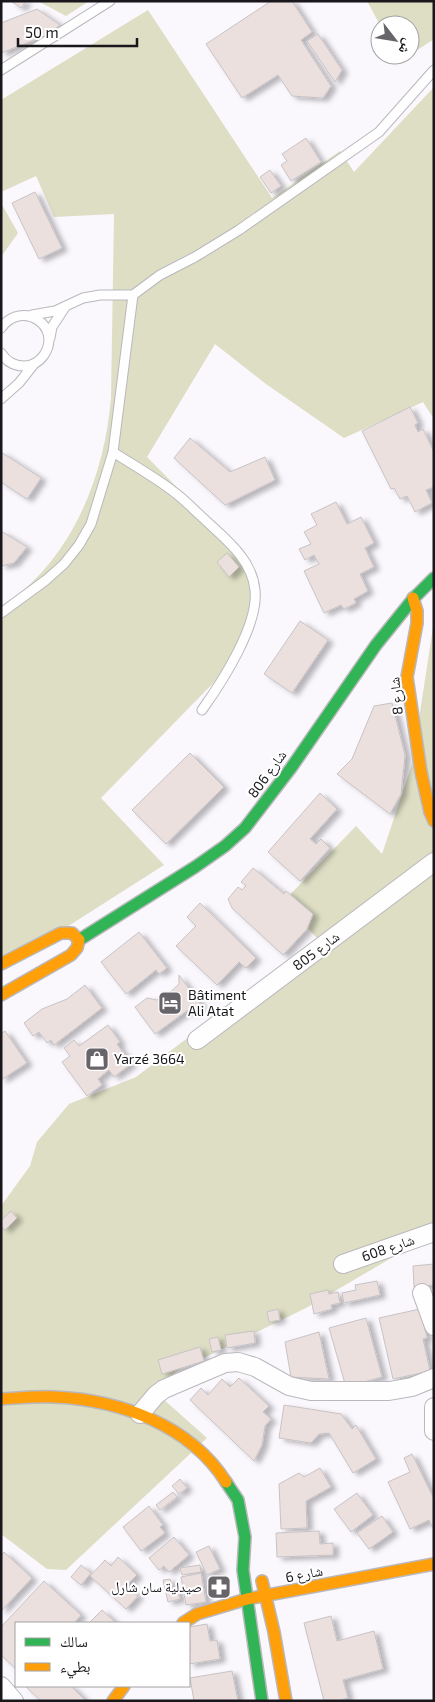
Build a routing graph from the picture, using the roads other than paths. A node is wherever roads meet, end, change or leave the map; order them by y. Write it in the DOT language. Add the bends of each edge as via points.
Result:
graph roads {
  1 [pos="110,1"];
  2 [pos="1,70"];
  3 [pos="434,70"];
  4 [pos="133,295"];
  5 [pos="66,305"];
  6 [pos="30,316"];
  7 [pos="1,328"];
  8 [pos="49,340"];
  9 [pos="1,353"];
  10 [pos="34,364"];
  11 [pos="16,365"];
  12 [pos="19,383"];
  13 [pos="1,399"];
  14 [pos="113,452"];
  15 [pos="434,578"];
  16 [pos="413,598"];
  17 [pos="1,613"];
  18 [pos="202,710"];
  19 [pos="434,821"];
  20 [pos="434,862"];
  21 [pos="79,940"];
  22 [pos="1,964"];
  23 [pos="1,995"];
  24 [pos="197,1040"];
  25 [pos="434,1232"];
  26 [pos="343,1264"];
  27 [pos="422,1293"];
  28 [pos="434,1326"];
  29 [pos="434,1378"];
  30 [pos="1,1399"];
  31 [pos="434,1407"];
  32 [pos="140,1414"];
  33 [pos="434,1431"];
  34 [pos="245,1537"];
  35 [pos="255,1554"];
  36 [pos="434,1564"];
  37 [pos="259,1569"];
  38 [pos="265,1596"];
  39 [pos="247,1599"];
  40 [pos="185,1622"];
  41 [pos="1,1686"];
  42 [pos="123,1687"];
  43 [pos="14,1701"];
  44 [pos="112,1701"];
  45 [pos="262,1701"];
  46 [pos="286,1701"];
  1 -- 2 [label="lane"];
  3 -- 4 [label="lane" via="379,132 239,230"];
  4 -- 5 [label="lane" via="100,295"];
  4 -- 14 [label="lane"];
  5 -- 6 [label="lane"];
  5 -- 8 [label="lane" via="52,327"];
  6 -- 7 [label="lane" via="14,316"];
  6 -- 8 [label="lane" via="44,325"];
  8 -- 10 [label="lane" via="42,358"];
  9 -- 11 [label="lane"];
  10 -- 11 [label="lane"];
  10 -- 12 [label="lane"];
  11 -- 12 [label="lane"];
  12 -- 13 [label="lane"];
  14 -- 17 [label="lane" via="91,524 79,545 46,580"];
  14 -- 18 [label="lane" via="176,492 237,550 250,570 256,592 246,635 220,686"];
  15 -- 16 [label="street, شارع 806"];
  16 -- 19 [label="street, شارع 8" via="417,623 408,677 421,772"];
  16 -- 21 [label="street, شارع 806" via="352,678 263,807 244,828 213,855 171,884"];
  20 -- 24 [label="street, شارع 805"];
  21 -- 22 [label="street" via="72,933 62,932"];
  21 -- 23 [label="street" via="71,955"];
  25 -- 26 [label="street, شارع 608"];
  27 -- 28 [label="street"];
  29 -- 32 [label="street" via="412,1387 389,1391 310,1391 290,1386 244,1363 226,1363 164,1389"];
  30 -- 32 [label="street" via="54,1397 96,1402"];
  31 -- 33 [label="street"];
  32 -- 34 [label="street" via="193,1443 220,1470 238,1500"];
  34 -- 35 [label="street"];
  34 -- 39 [label="street" via="243,1570"];
  36 -- 38 [label="street, شارع 6"];
  37 -- 38 [label="street"];
  38 -- 39 [label="street, شارع 6"];
  38 -- 46 [label="street"];
  39 -- 40 [label="street, شارع 6" via="197,1614"];
  39 -- 45 [label="street"];
  41 -- 43 [label="street"];
  42 -- 44 [label="street"];
}
